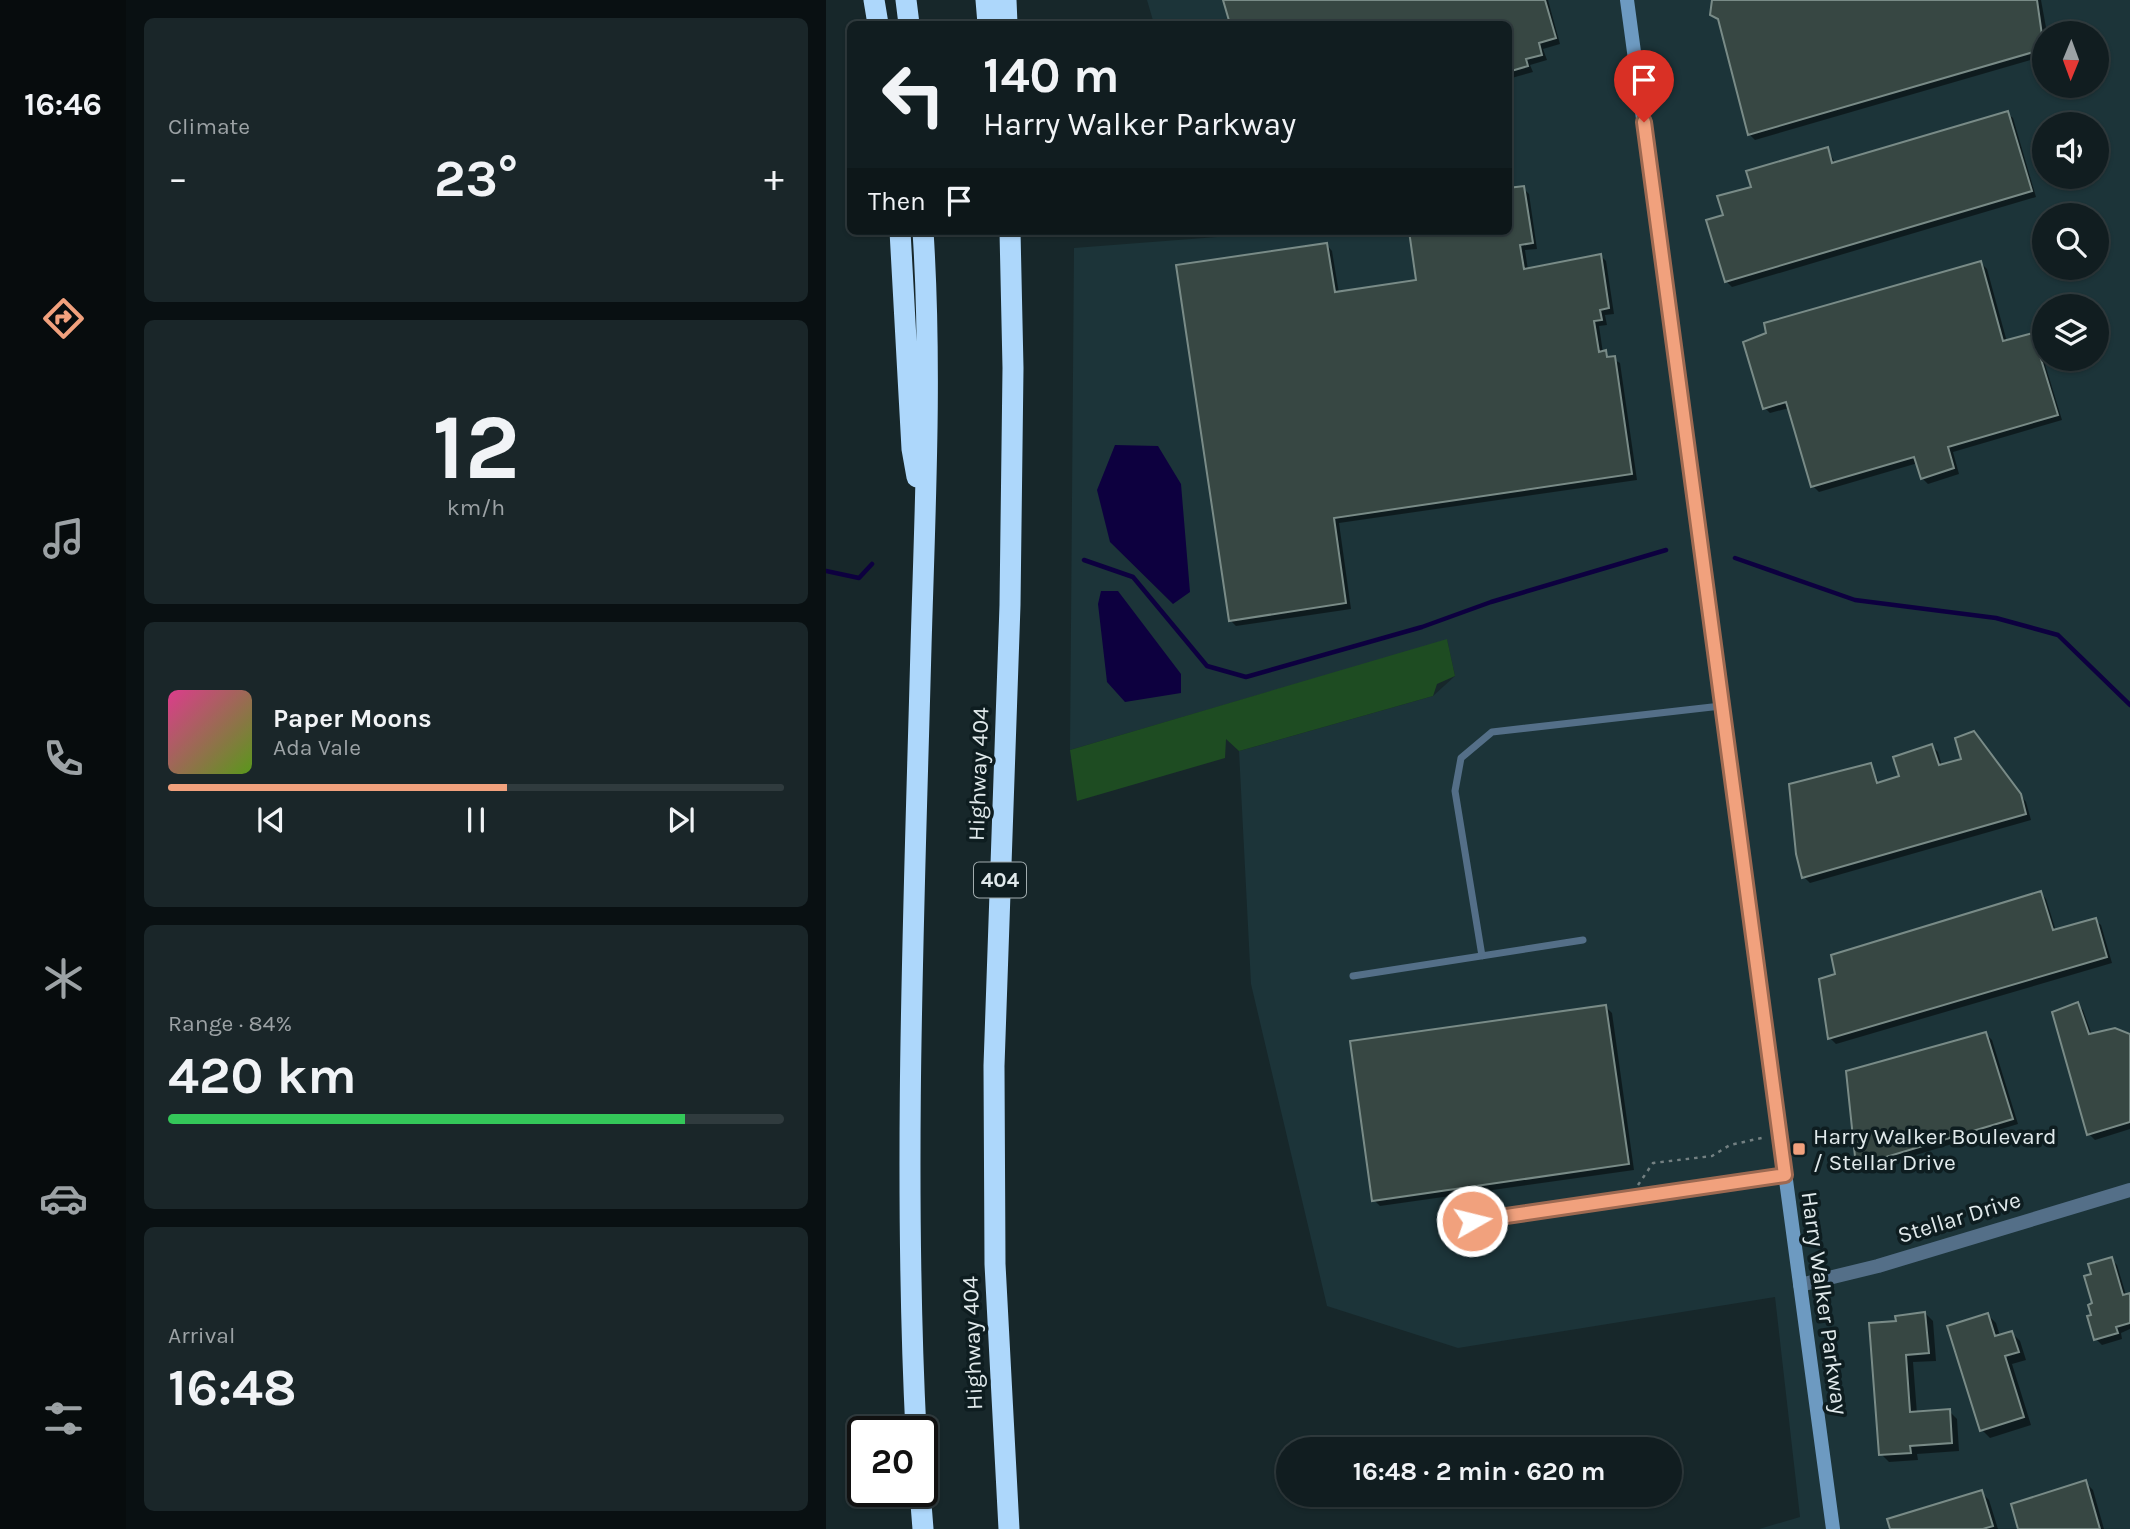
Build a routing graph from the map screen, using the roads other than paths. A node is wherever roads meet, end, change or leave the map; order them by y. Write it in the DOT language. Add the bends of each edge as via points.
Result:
graph roads {
  1 [pos="874,0"];
  2 [pos="906,0"];
  3 [pos="986,0"];
  4 [pos="1006,0"];
  5 [pos="1627,0"];
  6 [pos="878,21"];
  7 [pos="909,21"];
  8 [pos="988,21"];
  9 [pos="1007,21"];
  10 [pos="900,235"];
  11 [pos="923,235"];
  12 [pos="1010,235"];
  13 [pos="925,513"];
  14 [pos="1722,706"];
  15 [pos="1583,940"];
  16 [pos="1482,956"];
  17 [pos="1353,976"];
  18 [pos="1785,1175"];
  19 [pos="2130,1190"];
  20 [pos="1446,1224"];
  21 [pos="1800,1285"];
  22 [pos="915,1416"];
  23 [pos="921,1507"];
  24 [pos="923,1529"];
  25 [pos="1009,1529"];
  26 [pos="1833,1529"];
  1 -- 6 [label="highway"];
  2 -- 7 [label="highway"];
  3 -- 8 [label="highway"];
  4 -- 9 [label="highway"];
  5 -- 14 [label="street, Harry Walker Parkway"];
  10 -- 13 [label="highway" via="912,449"];
  11 -- 13 [label="highway" via="929,394"];
  12 -- 25 [label="highway, Highway 404 / 404" via="1010,605 994,1066 995,1264"];
  13 -- 22 [label="highway" via="909,1091"];
  14 -- 16 [label="lane" via="1492,732 1461,758 1455,792"];
  14 -- 18 [label="street, Harry Walker Parkway"];
  15 -- 16 [label="lane"];
  16 -- 17 [label="lane"];
  18 -- 20 [label="lane"];
  18 -- 21 [label="street, Harry Walker Parkway"];
  19 -- 21 [label="street, Stellar Drive"];
  21 -- 26 [label="street, Harry Walker Parkway"];
  23 -- 24 [label="highway"];
}
